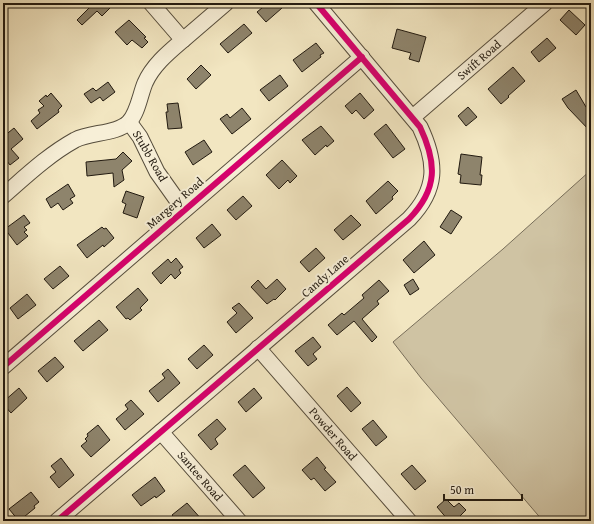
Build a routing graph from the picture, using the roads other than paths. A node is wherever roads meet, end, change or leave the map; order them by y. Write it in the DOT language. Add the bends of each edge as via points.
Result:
graph roads {
  1 [pos="151,3"];
  2 [pos="226,3"];
  3 [pos="316,3"];
  4 [pos="545,3"];
  5 [pos="183,40"];
  6 [pos="362,56"];
  7 [pos="413,117"];
  8 [pos="129,122"];
  9 [pos="3,196"];
  10 [pos="184,210"];
  11 [pos="258,348"];
  12 [pos="3,367"];
  13 [pos="161,432"];
  14 [pos="57,521"];
  15 [pos="239,521"];
  16 [pos="409,521"];
  1 -- 5 [label="street"];
  2 -- 5 [label="street"];
  3 -- 6 [label="street, Candy Lane"];
  4 -- 7 [label="street, Swift Road"];
  5 -- 8 [label="street" via="150,73"];
  6 -- 7 [label="street, Candy Lane"];
  6 -- 10 [label="street, Margery Road"];
  7 -- 11 [label="street, Candy Lane" via="426,140 432,165 430,189 425,199 409,219"];
  8 -- 9 [label="street" via="121,128 86,136 60,149"];
  8 -- 10 [label="street, Stubb Road" via="140,137 157,172"];
  10 -- 12 [label="street, Margery Road"];
  11 -- 13 [label="street, Candy Lane"];
  11 -- 16 [label="street, Powder Road"];
  13 -- 14 [label="street, Candy Lane"];
  13 -- 15 [label="street, Santee Road"];
}
